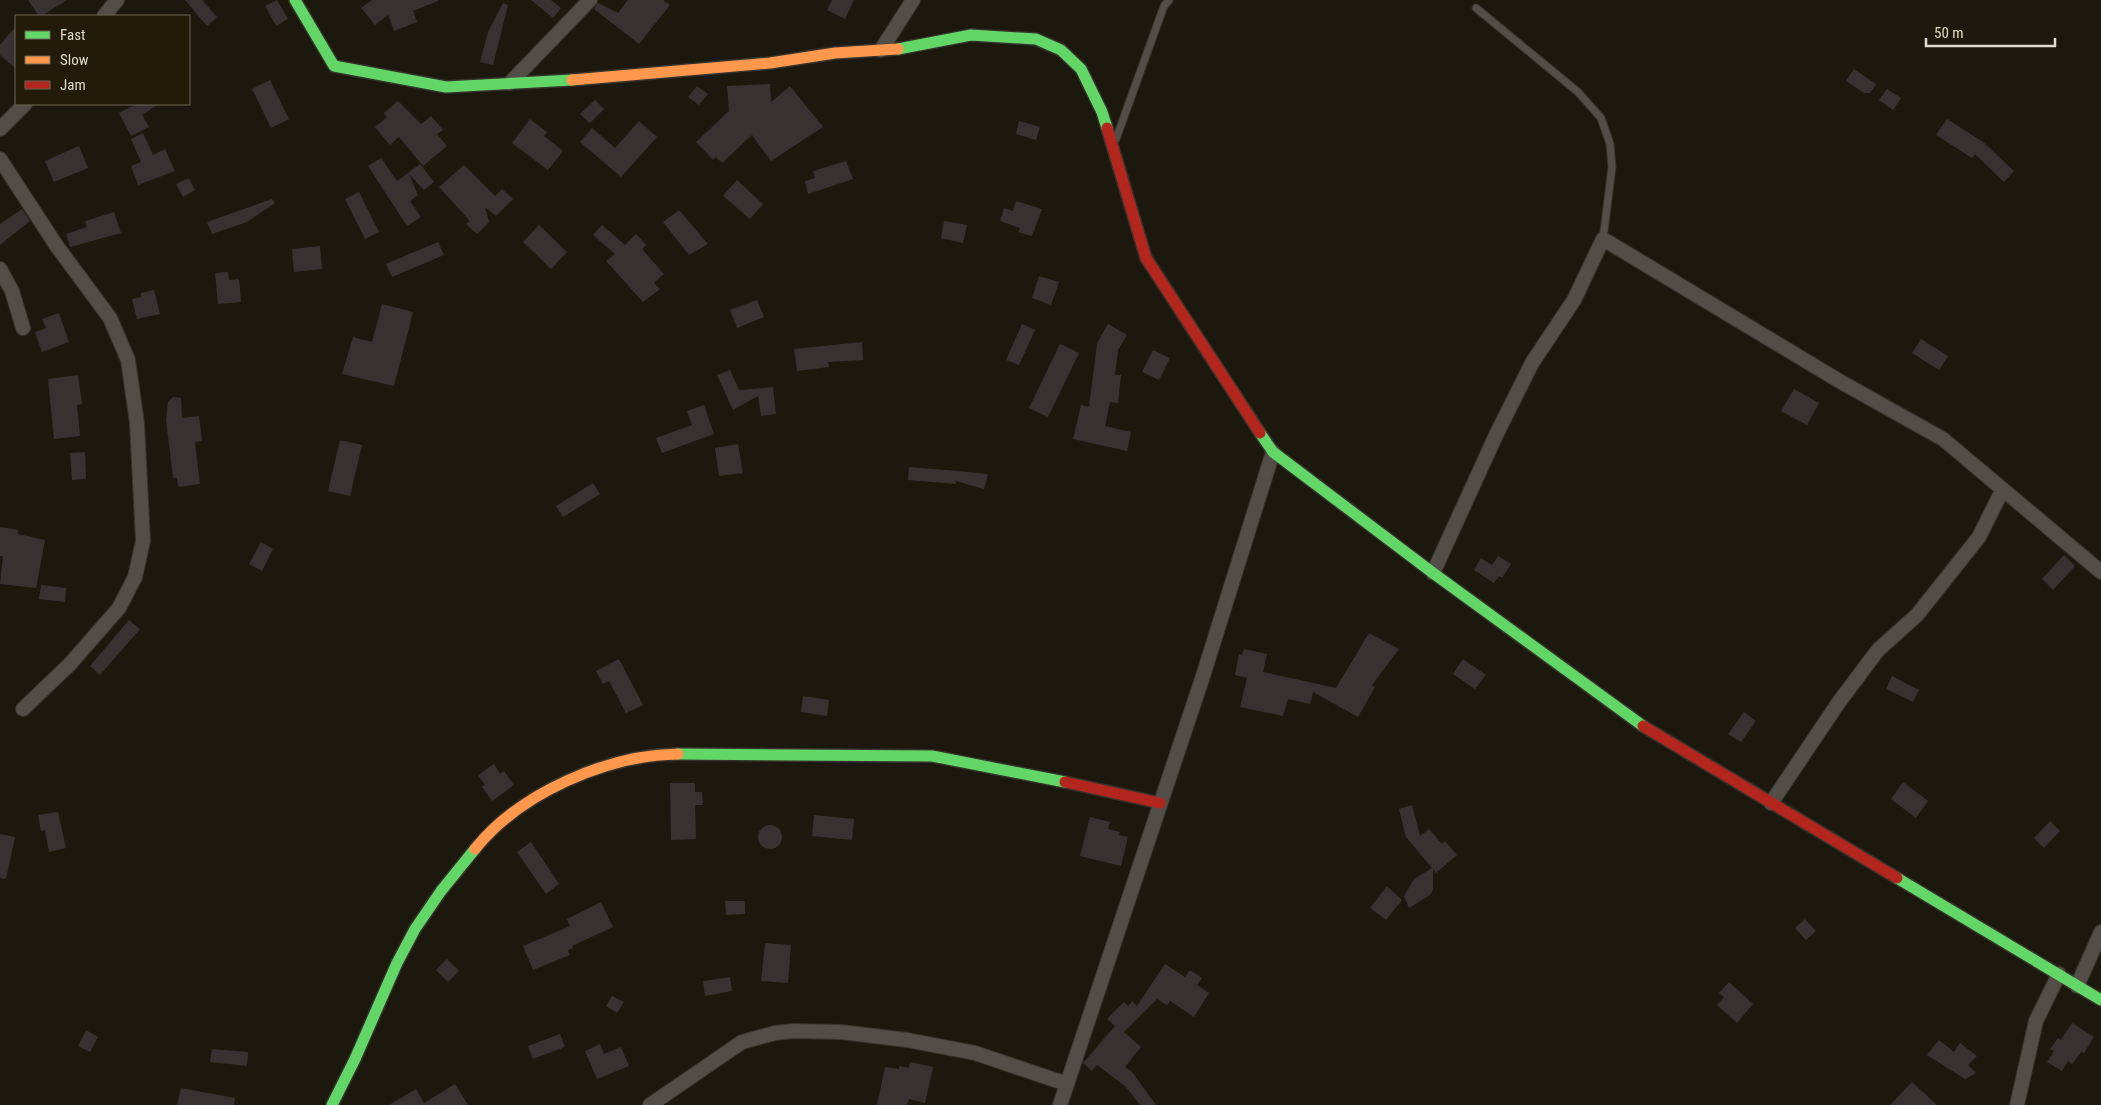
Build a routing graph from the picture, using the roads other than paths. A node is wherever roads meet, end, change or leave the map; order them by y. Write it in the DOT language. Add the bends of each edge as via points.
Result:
graph roads {
  1 [pos="117,0"];
  2 [pos="295,0"];
  3 [pos="590,0"];
  4 [pos="913,0"];
  5 [pos="1169,0"];
  6 [pos="1476,8"];
  7 [pos="105,15"];
  8 [pos="880,50"];
  9 [pos="510,83"];
  10 [pos="23,105"];
  11 [pos="0,129"];
  12 [pos="1112,147"];
  13 [pos="0,158"];
  14 [pos="1603,239"];
  15 [pos="0,269"];
  16 [pos="23,328"];
  17 [pos="1273,452"];
  18 [pos="2002,490"];
  19 [pos="2101,572"];
  20 [pos="1434,573"];
  21 [pos="23,709"];
  22 [pos="1160,803"];
  23 [pos="1770,803"];
  24 [pos="2101,932"];
  25 [pos="2059,974"];
  26 [pos="2077,986"];
  27 [pos="2101,1000"];
  28 [pos="1067,1084"];
  29 [pos="332,1105"];
  30 [pos="650,1105"];
  31 [pos="1060,1105"];
  32 [pos="2017,1105"];
  1 -- 7 [label="street"];
  2 -- 9 [label="street" via="334,66 446,87"];
  3 -- 9 [label="street"];
  4 -- 8 [label="street"];
  5 -- 12 [label="lane"];
  6 -- 14 [label="lane" via="1578,92 1601,118 1610,144 1612,167"];
  8 -- 9 [label="street" via="632,76"];
  8 -- 12 [label="street" via="904,49 971,35 1036,39 1061,50 1081,69 1102,112"];
  10 -- 11 [label="street"];
  12 -- 17 [label="street" via="1146,258"];
  13 -- 21 [label="street" via="56,245 110,318 128,360 137,423 143,541 135,577 119,608 70,664"];
  14 -- 18 [label="street" via="1943,439"];
  14 -- 20 [label="street" via="1574,300 1524,380 1497,433"];
  15 -- 16 [label="street" via="12,291"];
  17 -- 20 [label="street"];
  17 -- 22 [label="street"];
  18 -- 19 [label="street"];
  18 -- 23 [label="street" via="1979,537 1917,615 1878,650"];
  20 -- 23 [label="street" via="1657,736"];
  22 -- 28 [label="street"];
  22 -- 29 [label="street" via="993,766 932,756 884,754 675,754 615,764 566,781 522,807 484,838 441,891 397,963"];
  23 -- 25 [label="street"];
  24 -- 26 [label="street"];
  25 -- 26 [label="street"];
  25 -- 32 [label="street" via="2036,1022"];
  26 -- 27 [label="street"];
  28 -- 30 [label="street" via="975,1053 907,1040 841,1032 793,1032 742,1042"];
  28 -- 31 [label="street"];
}
